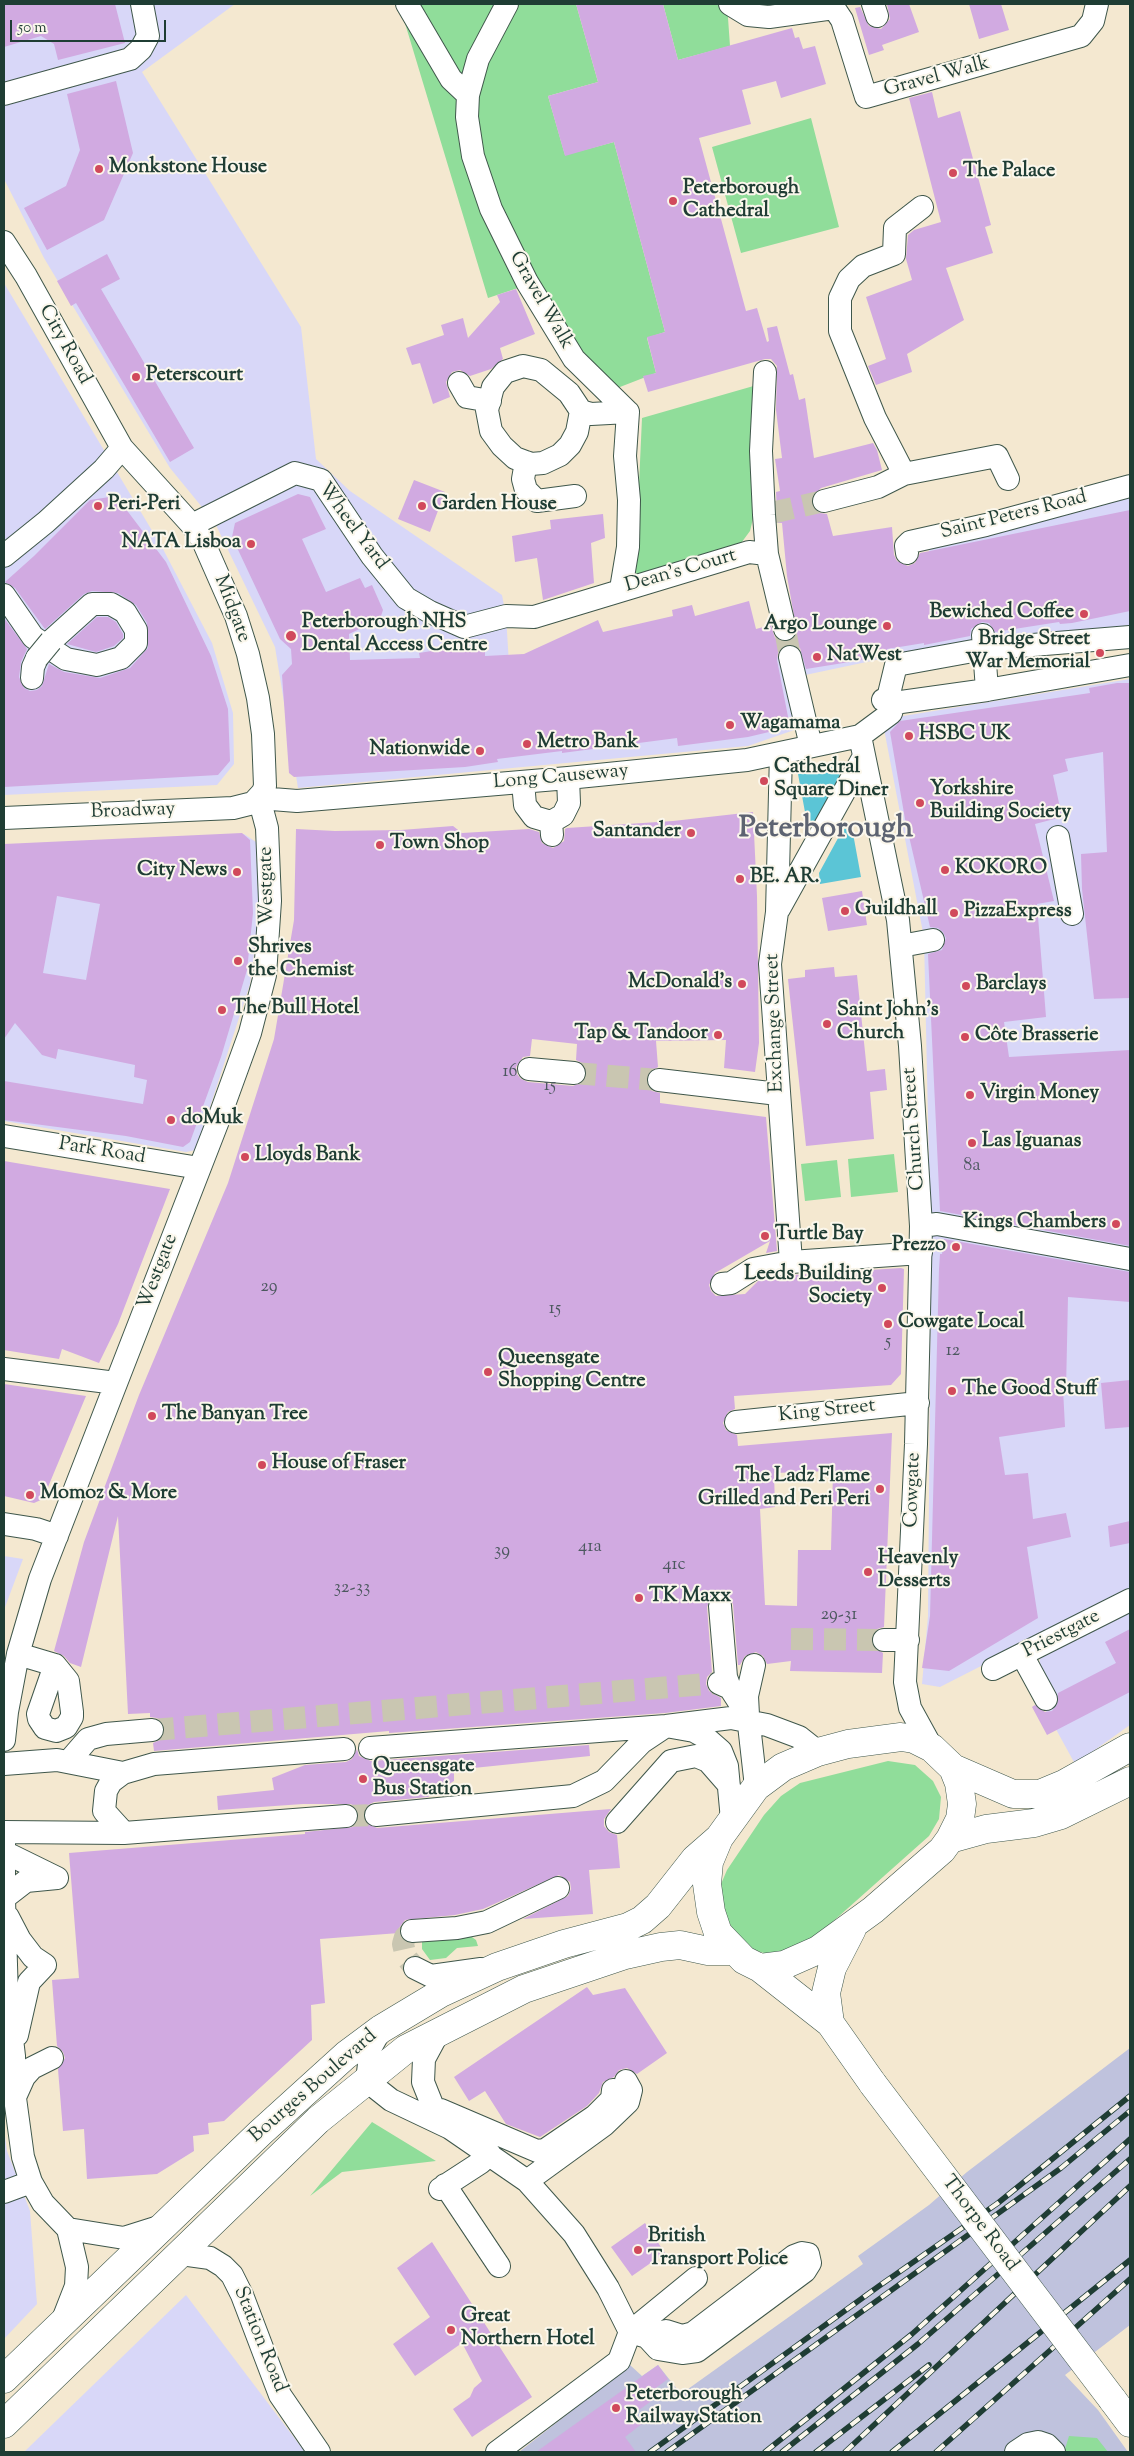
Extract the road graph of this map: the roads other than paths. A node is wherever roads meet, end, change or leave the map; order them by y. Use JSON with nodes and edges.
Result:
{"nodes":[{"id":1,"x":142,"y":4,"type":"edge"},
{"id":2,"x":407,"y":4,"type":"edge"},
{"id":3,"x":507,"y":4,"type":"edge"},
{"id":4,"x":730,"y":4,"type":"edge"},
{"id":5,"x":1097,"y":4,"type":"edge"},
{"id":6,"x":836,"y":6,"type":"edge"},
{"id":7,"x":4,"y":94,"type":"edge"},
{"id":8,"x":468,"y":94,"type":"junction"},
{"id":9,"x":922,"y":207,"type":"dead end"},
{"id":10,"x":4,"y":242,"type":"edge"},
{"id":11,"x":766,"y":372,"type":"dead end"},
{"id":12,"x":459,"y":383,"type":"dead end"},
{"id":13,"x":490,"y":401,"type":"junction"},
{"id":14,"x":581,"y":411,"type":"junction"},
{"id":15,"x":628,"y":412,"type":"junction"},
{"id":16,"x":122,"y":448,"type":"junction"},
{"id":17,"x":526,"y":462,"type":"junction"},
{"id":18,"x":904,"y":474,"type":"junction"},
{"id":19,"x":1008,"y":479,"type":"dead end"},
{"id":20,"x":1130,"y":486,"type":"edge"},
{"id":21,"x":575,"y":496,"type":"dead end"},
{"id":22,"x":824,"y":501,"type":"tunnel mouth"},
{"id":23,"x":192,"y":525,"type":"junction"},
{"id":24,"x":907,"y":553,"type":"dead end"},
{"id":25,"x":767,"y":554,"type":"junction"},
{"id":26,"x":4,"y":556,"type":"edge"},
{"id":27,"x":620,"y":589,"type":"junction"},
{"id":28,"x":4,"y":595,"type":"edge"},
{"id":29,"x":506,"y":616,"type":"joint"},
{"id":30,"x":785,"y":629,"type":"tunnel mouth"},
{"id":31,"x":1130,"y":637,"type":"edge"},
{"id":32,"x":984,"y":641,"type":"junction"},
{"id":33,"x":790,"y":658,"type":"tunnel mouth"},
{"id":34,"x":40,"y":659,"type":"dead end"},
{"id":35,"x":1130,"y":666,"type":"edge"},
{"id":36,"x":987,"y":690,"type":"junction"},
{"id":37,"x":891,"y":700,"type":"junction"},
{"id":38,"x":811,"y":746,"type":"junction"},
{"id":39,"x":862,"y":746,"type":"junction"},
{"id":40,"x":781,"y":753,"type":"junction"},
{"id":41,"x":568,"y":778,"type":"junction"},
{"id":42,"x":523,"y":782,"type":"junction"},
{"id":43,"x":259,"y":798,"type":"junction"},
{"id":44,"x":4,"y":818,"type":"edge"},
{"id":45,"x":1058,"y":837,"type":"dead end"},
{"id":46,"x":777,"y":912,"type":"junction"},
{"id":47,"x":1072,"y":914,"type":"dead end"},
{"id":48,"x":933,"y":940,"type":"dead end"},
{"id":49,"x":901,"y":946,"type":"junction"},
{"id":50,"x":529,"y":1068,"type":"dead end"},
{"id":51,"x":574,"y":1073,"type":"tunnel mouth"},
{"id":52,"x":659,"y":1080,"type":"tunnel mouth"},
{"id":53,"x":778,"y":1094,"type":"junction"},
{"id":54,"x":4,"y":1136,"type":"edge"},
{"id":55,"x":199,"y":1168,"type":"junction"},
{"id":56,"x":922,"y":1226,"type":"junction"},
{"id":57,"x":921,"y":1253,"type":"junction"},
{"id":58,"x":1130,"y":1258,"type":"edge"},
{"id":59,"x":791,"y":1262,"type":"junction"},
{"id":60,"x":722,"y":1284,"type":"dead end"},
{"id":61,"x":4,"y":1369,"type":"edge"},
{"id":62,"x":116,"y":1383,"type":"junction"},
{"id":63,"x":918,"y":1403,"type":"junction"},
{"id":64,"x":736,"y":1422,"type":"dead end"},
{"id":65,"x":4,"y":1524,"type":"edge"},
{"id":66,"x":57,"y":1536,"type":"junction"},
{"id":67,"x":1130,"y":1600,"type":"edge"},
{"id":68,"x":720,"y":1606,"type":"dead end"},
{"id":69,"x":884,"y":1640,"type":"tunnel mouth"},
{"id":70,"x":908,"y":1640,"type":"junction"},
{"id":71,"x":18,"y":1654,"type":"junction"},
{"id":72,"x":1022,"y":1655,"type":"junction"},
{"id":73,"x":55,"y":1665,"type":"dead end"},
{"id":74,"x":754,"y":1665,"type":"dead end"},
{"id":75,"x":993,"y":1669,"type":"dead end"},
{"id":76,"x":1046,"y":1699,"type":"dead end"},
{"id":77,"x":749,"y":1719,"type":"junction"},
{"id":78,"x":666,"y":1726,"type":"junction"},
{"id":79,"x":152,"y":1730,"type":"tunnel mouth"},
{"id":80,"x":611,"y":1730,"type":"junction"},
{"id":81,"x":4,"y":1734,"type":"edge"},
{"id":82,"x":1130,"y":1747,"type":"edge"},
{"id":83,"x":370,"y":1748,"type":"dead end"},
{"id":84,"x":932,"y":1748,"type":"junction"},
{"id":85,"x":344,"y":1749,"type":"dead end"},
{"id":86,"x":818,"y":1752,"type":"junction"},
{"id":87,"x":69,"y":1762,"type":"junction"},
{"id":88,"x":4,"y":1764,"type":"edge"},
{"id":89,"x":619,"y":1766,"type":"junction"},
{"id":90,"x":953,"y":1768,"type":"junction"},
{"id":91,"x":123,"y":1774,"type":"junction"},
{"id":92,"x":1130,"y":1781,"type":"edge"},
{"id":93,"x":743,"y":1786,"type":"junction"},
{"id":94,"x":376,"y":1815,"type":"tunnel mouth"},
{"id":95,"x":346,"y":1816,"type":"tunnel mouth"},
{"id":96,"x":617,"y":1822,"type":"dead end"},
{"id":97,"x":4,"y":1824,"type":"edge"},
{"id":98,"x":725,"y":1829,"type":"junction"},
{"id":99,"x":4,"y":1832,"type":"edge"},
{"id":100,"x":124,"y":1833,"type":"junction"},
{"id":101,"x":950,"y":1839,"type":"junction"},
{"id":102,"x":4,"y":1852,"type":"edge"},
{"id":103,"x":4,"y":1881,"type":"edge"},
{"id":104,"x":558,"y":1888,"type":"dead end"},
{"id":105,"x":4,"y":1903,"type":"edge"},
{"id":106,"x":854,"y":1926,"type":"junction"},
{"id":107,"x":412,"y":1931,"type":"dead end"},
{"id":108,"x":734,"y":1952,"type":"junction"},
{"id":109,"x":496,"y":1967,"type":"junction"},
{"id":110,"x":415,"y":1968,"type":"tunnel mouth"},
{"id":111,"x":760,"y":1968,"type":"junction"},
{"id":112,"x":5,"y":1999,"type":"edge"},
{"id":113,"x":830,"y":2023,"type":"junction"},
{"id":114,"x":381,"y":2029,"type":"junction"},
{"id":115,"x":438,"y":2033,"type":"junction"},
{"id":116,"x":9,"y":2054,"type":"edge"},
{"id":117,"x":368,"y":2081,"type":"junction"},
{"id":118,"x":15,"y":2098,"type":"junction"},
{"id":119,"x":431,"y":2105,"type":"junction"},
{"id":120,"x":450,"y":2128,"type":"junction"},
{"id":121,"x":490,"y":2154,"type":"junction"},
{"id":122,"x":31,"y":2182,"type":"junction"},
{"id":123,"x":527,"y":2182,"type":"junction"},
{"id":124,"x":4,"y":2192,"type":"edge"},
{"id":125,"x":162,"y":2226,"type":"junction"},
{"id":126,"x":68,"y":2229,"type":"junction"},
{"id":127,"x":181,"y":2254,"type":"junction"},
{"id":128,"x":499,"y":2266,"type":"dead end"},
{"id":129,"x":696,"y":2278,"type":"dead end"},
{"id":130,"x":61,"y":2325,"type":"junction"},
{"id":131,"x":639,"y":2334,"type":"junction"},
{"id":132,"x":4,"y":2379,"type":"edge"},
{"id":133,"x":1130,"y":2423,"type":"edge"},
{"id":134,"x":4,"y":2424,"type":"edge"},
{"id":135,"x":322,"y":2448,"type":"edge"},
{"id":136,"x":496,"y":2452,"type":"edge"},
{"id":137,"x":1016,"y":2452,"type":"edge"},
{"id":138,"x":1054,"y":2452,"type":"edge"}],
"edges":[{"from":1,"to":7,"type":"street"},
{"from":2,"to":8,"type":"street"},
{"from":3,"to":8,"type":"street","name":"Gravel Walk"},
{"from":4,"to":6,"type":"street","name":"Gravel Walk"},
{"from":5,"to":6,"type":"street","name":"Gravel Walk"},
{"from":8,"to":15,"type":"street","name":"Gravel Walk"},
{"from":9,"to":18,"type":"street"},
{"from":10,"to":16,"type":"street","name":"City Road"},
{"from":11,"to":25,"type":"street"},
{"from":12,"to":13,"type":"street"},
{"from":13,"to":14,"type":"street"},
{"from":13,"to":17,"type":"street"},
{"from":14,"to":15,"type":"street"},
{"from":14,"to":17,"type":"street"},
{"from":15,"to":27,"type":"street"},
{"from":16,"to":23,"type":"street","name":"Midgate"},
{"from":16,"to":26,"type":"street"},
{"from":17,"to":21,"type":"street"},
{"from":18,"to":19,"type":"street"},
{"from":18,"to":22,"type":"street"},
{"from":20,"to":24,"type":"street","name":"Saint Peters Road"},
{"from":23,"to":29,"type":"street","name":"Wheel Yard"},
{"from":23,"to":43,"type":"street","name":"Midgate"},
{"from":25,"to":27,"type":"street","name":"Dean's Court"},
{"from":25,"to":30,"type":"street"},
{"from":27,"to":29,"type":"street","name":"Dean's Court"},
{"from":28,"to":34,"type":"street"},
{"from":31,"to":32,"type":"street"},
{"from":32,"to":36,"type":"street"},
{"from":32,"to":37,"type":"street"},
{"from":33,"to":38,"type":"street"},
{"from":35,"to":36,"type":"street"},
{"from":36,"to":37,"type":"street"},
{"from":37,"to":39,"type":"street"},
{"from":38,"to":39,"type":"street","name":"Long Causeway"},
{"from":38,"to":40,"type":"street","name":"Long Causeway"},
{"from":39,"to":46,"type":"street"},
{"from":39,"to":49,"type":"street","name":"Church Street"},
{"from":40,"to":41,"type":"street","name":"Long Causeway"},
{"from":40,"to":46,"type":"street","name":"Exchange Street"},
{"from":41,"to":42,"type":"street","name":"Long Causeway"},
{"from":41,"to":42,"type":"street"},
{"from":42,"to":43,"type":"street","name":"Long Causeway"},
{"from":43,"to":44,"type":"street","name":"Broadway"},
{"from":43,"to":55,"type":"street","name":"Westgate"},
{"from":45,"to":47,"type":"street"},
{"from":46,"to":53,"type":"street","name":"Exchange Street"},
{"from":48,"to":49,"type":"street"},
{"from":49,"to":56,"type":"street","name":"Church Street"},
{"from":50,"to":51,"type":"street"},
{"from":52,"to":53,"type":"street"},
{"from":53,"to":59,"type":"street","name":"Exchange Street"},
{"from":54,"to":55,"type":"street","name":"Park Road"},
{"from":55,"to":62,"type":"street","name":"Westgate"},
{"from":56,"to":57,"type":"street","name":"Cowgate"},
{"from":56,"to":58,"type":"street"},
{"from":57,"to":59,"type":"street"},
{"from":57,"to":63,"type":"street","name":"Cowgate"},
{"from":59,"to":60,"type":"street"},
{"from":61,"to":62,"type":"street"},
{"from":62,"to":66,"type":"street","name":"Westgate"},
{"from":63,"to":64,"type":"street","name":"King Street"},
{"from":63,"to":70,"type":"street","name":"Cowgate"},
{"from":65,"to":66,"type":"street"},
{"from":66,"to":71,"type":"street","name":"Westgate"},
{"from":67,"to":72,"type":"street","name":"Priestgate"},
{"from":68,"to":77,"type":"street"},
{"from":69,"to":70,"type":"street"},
{"from":70,"to":84,"type":"street","name":"Cowgate"},
{"from":71,"to":73,"type":"street"},
{"from":71,"to":81,"type":"street","name":"Westgate"},
{"from":72,"to":75,"type":"street","name":"Priestgate"},
{"from":72,"to":76,"type":"street"},
{"from":74,"to":77,"type":"street"},
{"from":77,"to":78,"type":"street"},
{"from":77,"to":86,"type":"street"},
{"from":77,"to":93,"type":"street"},
{"from":78,"to":80,"type":"street"},
{"from":78,"to":89,"type":"street"},
{"from":78,"to":93,"type":"street"},
{"from":79,"to":87,"type":"street"},
{"from":80,"to":83,"type":"street"},
{"from":80,"to":89,"type":"street"},
{"from":82,"to":90,"type":"main road"},
{"from":84,"to":86,"type":"main road"},
{"from":84,"to":90,"type":"main road"},
{"from":85,"to":91,"type":"street"},
{"from":86,"to":93,"type":"main road"},
{"from":87,"to":88,"type":"street"},
{"from":87,"to":91,"type":"street"},
{"from":89,"to":94,"type":"street"},
{"from":90,"to":101,"type":"main road"},
{"from":91,"to":100,"type":"street"},
{"from":92,"to":101,"type":"main road"},
{"from":93,"to":96,"type":"street"},
{"from":93,"to":98,"type":"main road"},
{"from":95,"to":100,"type":"street"},
{"from":97,"to":99,"type":"street"},
{"from":98,"to":108,"type":"main road"},
{"from":98,"to":109,"type":"main road","name":"Bourges Boulevard"},
{"from":99,"to":100,"type":"street"},
{"from":99,"to":102,"type":"street"},
{"from":101,"to":106,"type":"main road"},
{"from":102,"to":103,"type":"street"},
{"from":102,"to":105,"type":"street"},
{"from":104,"to":107,"type":"street"},
{"from":105,"to":112,"type":"street"},
{"from":105,"to":116,"type":"street"},
{"from":106,"to":111,"type":"main road"},
{"from":106,"to":113,"type":"main road","name":"Thorpe Road"},
{"from":108,"to":111,"type":"main road","name":"Thorpe Road"},
{"from":108,"to":115,"type":"main road","name":"Bourges Boulevard"},
{"from":109,"to":110,"type":"street"},
{"from":109,"to":114,"type":"main road","name":"Bourges Boulevard"},
{"from":111,"to":113,"type":"main road","name":"Thorpe Road"},
{"from":112,"to":116,"type":"street"},
{"from":113,"to":133,"type":"main road","name":"Thorpe Road","bridge":true},
{"from":114,"to":117,"type":"street"},
{"from":114,"to":125,"type":"main road","name":"Bourges Boulevard"},
{"from":115,"to":117,"type":"main road","name":"Bourges Boulevard"},
{"from":115,"to":119,"type":"street"},
{"from":116,"to":118,"type":"street"},
{"from":116,"to":118,"type":"street"},
{"from":117,"to":120,"type":"street"},
{"from":117,"to":127,"type":"main road","name":"Bourges Boulevard"},
{"from":118,"to":122,"type":"street"},
{"from":119,"to":120,"type":"street"},
{"from":119,"to":123,"type":"street"},
{"from":120,"to":121,"type":"street"},
{"from":121,"to":123,"type":"street"},
{"from":121,"to":128,"type":"street"},
{"from":122,"to":124,"type":"street"},
{"from":122,"to":126,"type":"street"},
{"from":123,"to":131,"type":"street"},
{"from":125,"to":126,"type":"street"},
{"from":125,"to":130,"type":"main road","name":"Bourges Boulevard"},
{"from":126,"to":130,"type":"street"},
{"from":127,"to":134,"type":"main road","name":"Bourges Boulevard"},
{"from":127,"to":135,"type":"street","name":"Station Road"},
{"from":129,"to":131,"type":"street"},
{"from":130,"to":132,"type":"main road","name":"Bourges Boulevard"},
{"from":131,"to":131,"type":"street"},
{"from":131,"to":136,"type":"street"},
{"from":137,"to":138,"type":"street"}]}
